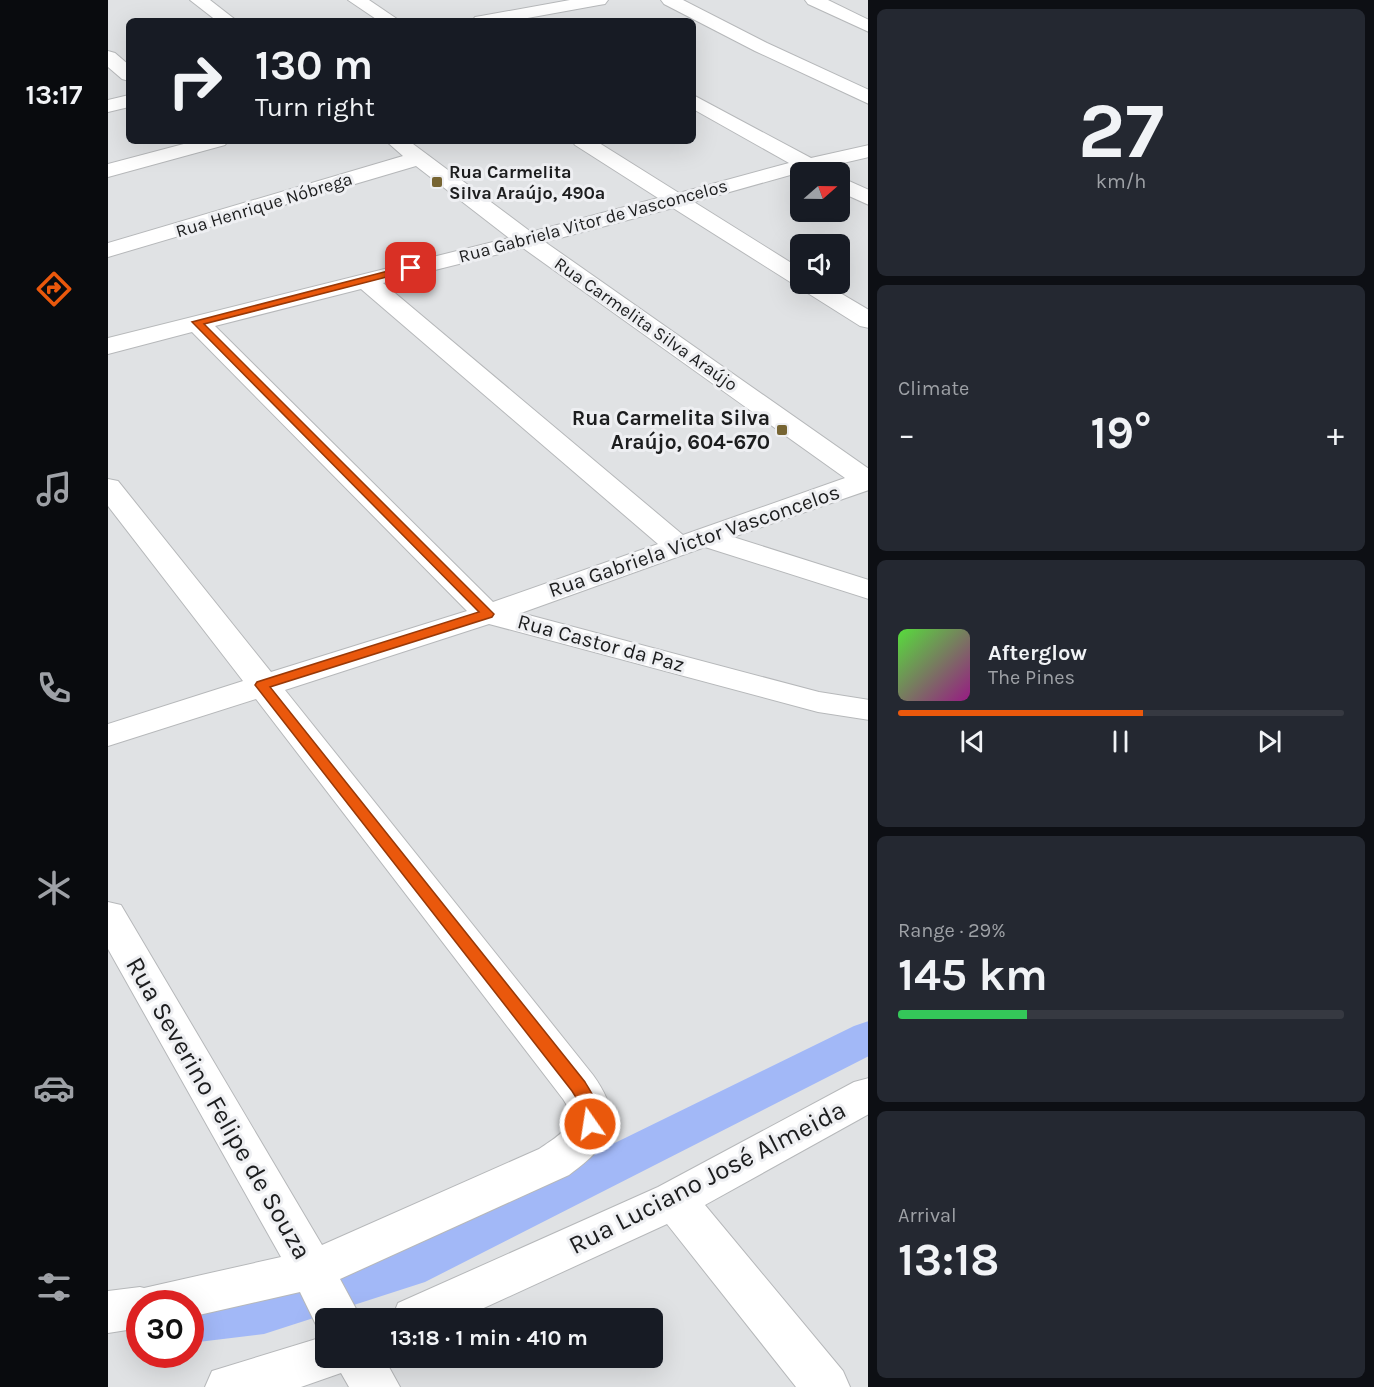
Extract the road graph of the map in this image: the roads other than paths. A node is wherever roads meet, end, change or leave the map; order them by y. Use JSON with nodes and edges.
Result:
{"nodes":[{"id":1,"x":199,"y":0,"type":"edge"},
{"id":2,"x":357,"y":0,"type":"edge"},
{"id":3,"x":510,"y":0,"type":"edge"},
{"id":4,"x":599,"y":0,"type":"edge"},
{"id":5,"x":670,"y":0,"type":"edge"},
{"id":6,"x":814,"y":0,"type":"edge"},
{"id":7,"x":530,"y":11,"type":"junction"},
{"id":8,"x":224,"y":18,"type":"edge"},
{"id":9,"x":386,"y":18,"type":"edge"},
{"id":10,"x":496,"y":18,"type":"edge"},
{"id":11,"x":543,"y":18,"type":"edge"},
{"id":12,"x":868,"y":27,"type":"edge"},
{"id":13,"x":108,"y":57,"type":"edge"},
{"id":14,"x":126,"y":72,"type":"edge"},
{"id":15,"x":868,"y":98,"type":"edge"},
{"id":16,"x":126,"y":102,"type":"edge"},
{"id":17,"x":696,"y":104,"type":"edge"},
{"id":18,"x":108,"y":106,"type":"edge"},
{"id":19,"x":207,"y":144,"type":"edge"},
{"id":20,"x":400,"y":144,"type":"edge"},
{"id":21,"x":587,"y":144,"type":"edge"},
{"id":22,"x":868,"y":151,"type":"edge"},
{"id":23,"x":420,"y":158,"type":"junction"},
{"id":24,"x":801,"y":162,"type":"edge"},
{"id":25,"x":835,"y":162,"type":"edge"},
{"id":26,"x":108,"y":171,"type":"edge"},
{"id":27,"x":790,"y":174,"type":"edge"},
{"id":28,"x":850,"y":189,"type":"edge"},
{"id":29,"x":868,"y":199,"type":"edge"},
{"id":30,"x":676,"y":200,"type":"junction"},
{"id":31,"x":527,"y":240,"type":"junction"},
{"id":32,"x":108,"y":250,"type":"edge"},
{"id":33,"x":790,"y":272,"type":"edge"},
{"id":34,"x":365,"y":280,"type":"junction"},
{"id":35,"x":825,"y":294,"type":"edge"},
{"id":36,"x":868,"y":321,"type":"edge"},
{"id":37,"x":197,"y":322,"type":"junction"},
{"id":38,"x":108,"y":346,"type":"edge"},
{"id":39,"x":867,"y":480,"type":"edge"},
{"id":40,"x":108,"y":488,"type":"edge"},
{"id":41,"x":690,"y":541,"type":"junction"},
{"id":42,"x":868,"y":590,"type":"edge"},
{"id":43,"x":488,"y":614,"type":"junction"},
{"id":44,"x":262,"y":685,"type":"junction"},
{"id":45,"x":868,"y":710,"type":"edge"},
{"id":46,"x":108,"y":735,"type":"edge"},
{"id":47,"x":108,"y":915,"type":"edge"},
{"id":48,"x":868,"y":1094,"type":"edge"},
{"id":49,"x":674,"y":1200,"type":"junction"},
{"id":50,"x":312,"y":1271,"type":"junction"},
{"id":51,"x":204,"y":1294,"type":"edge"},
{"id":52,"x":332,"y":1308,"type":"edge"},
{"id":53,"x":437,"y":1308,"type":"edge"},
{"id":54,"x":126,"y":1309,"type":"edge"},
{"id":55,"x":108,"y":1312,"type":"edge"},
{"id":56,"x":315,"y":1361,"type":"edge"},
{"id":57,"x":364,"y":1368,"type":"edge"},
{"id":58,"x":229,"y":1387,"type":"edge"},
{"id":59,"x":376,"y":1387,"type":"edge"},
{"id":60,"x":826,"y":1387,"type":"edge"}],
"edges":[{"from":1,"to":8,"type":"street"},
{"from":2,"to":9,"type":"street"},
{"from":3,"to":7,"type":"street"},
{"from":4,"to":7,"type":"street"},
{"from":5,"to":15,"type":"street"},
{"from":6,"to":12,"type":"street"},
{"from":7,"to":10,"type":"street"},
{"from":7,"to":11,"type":"street"},
{"from":13,"to":14,"type":"street"},
{"from":16,"to":18,"type":"street"},
{"from":17,"to":24,"type":"street"},
{"from":19,"to":26,"type":"street"},
{"from":20,"to":23,"type":"street","name":"Rua Carmelita Silva Araújo"},
{"from":21,"to":30,"type":"street"},
{"from":22,"to":25,"type":"street","name":"Rua Gabriela Vitor de Vasconcelos"},
{"from":23,"to":31,"type":"street","name":"Rua Carmelita Silva Araújo"},
{"from":23,"to":32,"type":"street","name":"Rua Henrique Nóbrega"},
{"from":27,"to":30,"type":"street","name":"Rua Gabriela Vitor de Vasconcelos"},
{"from":28,"to":29,"type":"street"},
{"from":30,"to":31,"type":"street","name":"Rua Gabriela Vitor de Vasconcelos"},
{"from":30,"to":33,"type":"street"},
{"from":31,"to":34,"type":"street","name":"Rua Gabriela Vitor de Vasconcelos"},
{"from":31,"to":39,"type":"street","name":"Rua Carmelita Silva Araújo"},
{"from":34,"to":37,"type":"street","name":"Rua Gabriela Vitor de Vasconcelos"},
{"from":34,"to":41,"type":"street"},
{"from":35,"to":36,"type":"street"},
{"from":37,"to":38,"type":"street","name":"Rua Gabriela Vitor de Vasconcelos"},
{"from":37,"to":43,"type":"street","name":"Rua Castor da Paz"},
{"from":39,"to":41,"type":"street","name":"Rua Gabriela Victor Vasconcelos"},
{"from":40,"to":44,"type":"street"},
{"from":41,"to":42,"type":"street"},
{"from":41,"to":43,"type":"street","name":"Rua Gabriela Victor Vasconcelos"},
{"from":43,"to":44,"type":"street","name":"Rua Gabriela Victor Vasconcelos"},
{"from":43,"to":45,"type":"street","name":"Rua Castor da Paz"},
{"from":44,"to":46,"type":"street","name":"Rua Gabriela Victor Vasconcelos"},
{"from":44,"to":50,"type":"street"},
{"from":47,"to":50,"type":"street","name":"Rua Severino Felipe de Souza"},
{"from":48,"to":49,"type":"street","name":"Rua Luciano José Almeida"},
{"from":49,"to":53,"type":"street","name":"Rua Luciano José Almeida"},
{"from":49,"to":60,"type":"street"},
{"from":50,"to":51,"type":"street"},
{"from":50,"to":52,"type":"street","name":"Rua Severino Felipe de Souza"},
{"from":54,"to":55,"type":"street"},
{"from":56,"to":58,"type":"street"},
{"from":57,"to":59,"type":"street"}]}
